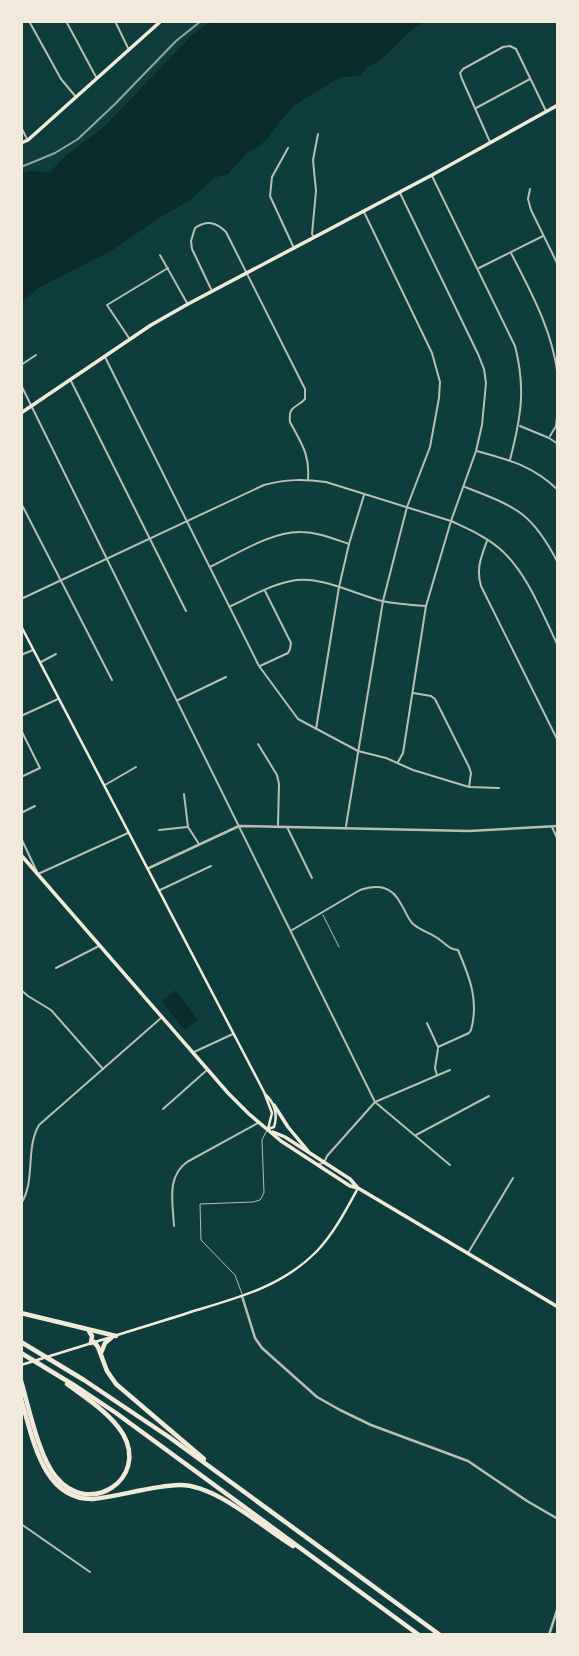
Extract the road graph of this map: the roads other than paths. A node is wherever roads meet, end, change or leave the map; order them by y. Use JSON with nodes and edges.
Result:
{"nodes":[{"id":1,"x":29,"y":21,"type":"edge"},
{"id":2,"x":66,"y":21,"type":"edge"},
{"id":3,"x":115,"y":21,"type":"edge"},
{"id":4,"x":161,"y":21,"type":"edge"},
{"id":5,"x":130,"y":51,"type":"junction"},
{"id":6,"x":97,"y":78,"type":"junction"},
{"id":7,"x":531,"y":79,"type":"junction"},
{"id":8,"x":76,"y":98,"type":"junction"},
{"id":9,"x":558,"y":105,"type":"edge"},
{"id":10,"x":475,"y":108,"type":"junction"},
{"id":11,"x":547,"y":111,"type":"junction"},
{"id":12,"x":21,"y":127,"type":"edge"},
{"id":13,"x":318,"y":134,"type":"dead end"},
{"id":14,"x":28,"y":140,"type":"junction"},
{"id":15,"x":21,"y":143,"type":"edge"},
{"id":16,"x":491,"y":143,"type":"junction"},
{"id":17,"x":288,"y":148,"type":"dead end"},
{"id":18,"x":432,"y":175,"type":"junction"},
{"id":19,"x":530,"y":189,"type":"dead end"},
{"id":20,"x":399,"y":192,"type":"junction"},
{"id":21,"x":363,"y":212,"type":"junction"},
{"id":22,"x":544,"y":236,"type":"junction"},
{"id":23,"x":314,"y":238,"type":"junction"},
{"id":24,"x":294,"y":248,"type":"junction"},
{"id":25,"x":511,"y":253,"type":"junction"},
{"id":26,"x":160,"y":255,"type":"dead end"},
{"id":27,"x":558,"y":265,"type":"edge"},
{"id":28,"x":168,"y":268,"type":"junction"},
{"id":29,"x":478,"y":269,"type":"junction"},
{"id":30,"x":247,"y":274,"type":"junction"},
{"id":31,"x":212,"y":291,"type":"junction"},
{"id":32,"x":188,"y":304,"type":"junction"},
{"id":33,"x":130,"y":339,"type":"junction"},
{"id":34,"x":36,"y":355,"type":"dead end"},
{"id":35,"x":104,"y":356,"type":"junction"},
{"id":36,"x":21,"y":365,"type":"edge"},
{"id":37,"x":558,"y":376,"type":"edge"},
{"id":38,"x":70,"y":379,"type":"junction"},
{"id":39,"x":21,"y":385,"type":"edge"},
{"id":40,"x":31,"y":405,"type":"junction"},
{"id":41,"x":558,"y":407,"type":"edge"},
{"id":42,"x":21,"y":412,"type":"edge"},
{"id":43,"x":519,"y":426,"type":"junction"},
{"id":44,"x":549,"y":438,"type":"junction"},
{"id":45,"x":558,"y":444,"type":"edge"},
{"id":46,"x":476,"y":451,"type":"junction"},
{"id":47,"x":510,"y":460,"type":"junction"},
{"id":48,"x":307,"y":480,"type":"junction"},
{"id":49,"x":464,"y":486,"type":"junction"},
{"id":50,"x":558,"y":490,"type":"edge"},
{"id":51,"x":364,"y":494,"type":"junction"},
{"id":52,"x":21,"y":503,"type":"edge"},
{"id":53,"x":407,"y":508,"type":"junction"},
{"id":54,"x":186,"y":521,"type":"junction"},
{"id":55,"x":451,"y":521,"type":"junction"},
{"id":56,"x":151,"y":538,"type":"junction"},
{"id":57,"x":487,"y":540,"type":"junction"},
{"id":58,"x":349,"y":544,"type":"junction"},
{"id":59,"x":106,"y":559,"type":"junction"},
{"id":60,"x":558,"y":563,"type":"edge"},
{"id":61,"x":209,"y":568,"type":"junction"},
{"id":62,"x":60,"y":580,"type":"junction"},
{"id":63,"x":339,"y":587,"type":"junction"},
{"id":64,"x":264,"y":590,"type":"junction"},
{"id":65,"x":21,"y":599,"type":"edge"},
{"id":66,"x":383,"y":601,"type":"junction"},
{"id":67,"x":426,"y":606,"type":"junction"},
{"id":68,"x":230,"y":607,"type":"junction"},
{"id":69,"x":186,"y":611,"type":"dead end"},
{"id":70,"x":21,"y":626,"type":"edge"},
{"id":71,"x":558,"y":646,"type":"edge"},
{"id":72,"x":33,"y":649,"type":"junction"},
{"id":73,"x":57,"y":654,"type":"dead end"},
{"id":74,"x":21,"y":655,"type":"edge"},
{"id":75,"x":40,"y":662,"type":"junction"},
{"id":76,"x":259,"y":666,"type":"junction"},
{"id":77,"x":226,"y":677,"type":"dead end"},
{"id":78,"x":112,"y":680,"type":"dead end"},
{"id":79,"x":412,"y":693,"type":"junction"},
{"id":80,"x":59,"y":699,"type":"junction"},
{"id":81,"x":177,"y":701,"type":"junction"},
{"id":82,"x":21,"y":716,"type":"edge"},
{"id":83,"x":21,"y":730,"type":"edge"},
{"id":84,"x":316,"y":730,"type":"junction"},
{"id":85,"x":558,"y":741,"type":"edge"},
{"id":86,"x":258,"y":744,"type":"dead end"},
{"id":87,"x":358,"y":751,"type":"junction"},
{"id":88,"x":398,"y":763,"type":"junction"},
{"id":89,"x":136,"y":767,"type":"dead end"},
{"id":90,"x":21,"y":777,"type":"edge"},
{"id":91,"x":104,"y":785,"type":"junction"},
{"id":92,"x":470,"y":787,"type":"junction"},
{"id":93,"x":499,"y":788,"type":"dead end"},
{"id":94,"x":184,"y":794,"type":"dead end"},
{"id":95,"x":35,"y":806,"type":"dead end"},
{"id":96,"x":21,"y":813,"type":"edge"},
{"id":97,"x":239,"y":826,"type":"junction"},
{"id":98,"x":278,"y":826,"type":"junction"},
{"id":99,"x":286,"y":826,"type":"junction"},
{"id":100,"x":551,"y":826,"type":"junction"},
{"id":101,"x":558,"y":826,"type":"edge"},
{"id":102,"x":188,"y":827,"type":"junction"},
{"id":103,"x":346,"y":827,"type":"junction"},
{"id":104,"x":159,"y":830,"type":"dead end"},
{"id":105,"x":129,"y":832,"type":"junction"},
{"id":106,"x":21,"y":838,"type":"edge"},
{"id":107,"x":558,"y":840,"type":"edge"},
{"id":108,"x":200,"y":845,"type":"junction"},
{"id":109,"x":21,"y":855,"type":"edge"},
{"id":110,"x":211,"y":866,"type":"dead end"},
{"id":111,"x":149,"y":869,"type":"junction"},
{"id":112,"x":38,"y":874,"type":"junction"},
{"id":113,"x":312,"y":878,"type":"dead end"},
{"id":114,"x":160,"y":890,"type":"junction"},
{"id":115,"x":322,"y":913,"type":"junction"},
{"id":116,"x":291,"y":931,"type":"junction"},
{"id":117,"x":100,"y":946,"type":"junction"},
{"id":118,"x":339,"y":947,"type":"dead end"},
{"id":119,"x":56,"y":968,"type":"dead end"},
{"id":120,"x":21,"y":990,"type":"edge"},
{"id":121,"x":162,"y":1017,"type":"junction"},
{"id":122,"x":427,"y":1023,"type":"dead end"},
{"id":123,"x":234,"y":1034,"type":"junction"},
{"id":124,"x":438,"y":1048,"type":"junction"},
{"id":125,"x":193,"y":1053,"type":"junction"},
{"id":126,"x":103,"y":1069,"type":"junction"},
{"id":127,"x":208,"y":1070,"type":"junction"},
{"id":128,"x":450,"y":1070,"type":"dead end"},
{"id":129,"x":438,"y":1076,"type":"junction"},
{"id":130,"x":264,"y":1092,"type":"junction"},
{"id":131,"x":489,"y":1096,"type":"dead end"},
{"id":132,"x":375,"y":1102,"type":"junction"},
{"id":133,"x":274,"y":1105,"type":"junction"},
{"id":134,"x":163,"y":1109,"type":"dead end"},
{"id":135,"x":259,"y":1123,"type":"junction"},
{"id":136,"x":268,"y":1129,"type":"junction"},
{"id":137,"x":415,"y":1136,"type":"junction"},
{"id":138,"x":312,"y":1155,"type":"junction"},
{"id":139,"x":327,"y":1156,"type":"junction"},
{"id":140,"x":317,"y":1158,"type":"junction"},
{"id":141,"x":324,"y":1163,"type":"junction"},
{"id":142,"x":316,"y":1164,"type":"junction"},
{"id":143,"x":450,"y":1165,"type":"dead end"},
{"id":144,"x":513,"y":1178,"type":"dead end"},
{"id":145,"x":358,"y":1188,"type":"junction"},
{"id":146,"x":21,"y":1204,"type":"edge"},
{"id":147,"x":174,"y":1226,"type":"dead end"},
{"id":148,"x":467,"y":1254,"type":"junction"},
{"id":149,"x":242,"y":1296,"type":"junction"},
{"id":150,"x":558,"y":1307,"type":"edge"},
{"id":151,"x":21,"y":1312,"type":"edge"},
{"id":152,"x":85,"y":1328,"type":"junction"},
{"id":153,"x":114,"y":1336,"type":"junction"},
{"id":154,"x":21,"y":1342,"type":"edge"},
{"id":155,"x":93,"y":1343,"type":"junction"},
{"id":156,"x":21,"y":1353,"type":"edge"},
{"id":157,"x":101,"y":1357,"type":"junction"},
{"id":158,"x":22,"y":1365,"type":"edge"},
{"id":159,"x":47,"y":1368,"type":"junction"},
{"id":160,"x":21,"y":1381,"type":"edge"},
{"id":161,"x":21,"y":1399,"type":"edge"},
{"id":162,"x":229,"y":1480,"type":"junction"},
{"id":163,"x":558,"y":1519,"type":"edge"},
{"id":164,"x":21,"y":1524,"type":"edge"},
{"id":165,"x":315,"y":1559,"type":"junction"},
{"id":166,"x":90,"y":1572,"type":"dead end"},
{"id":167,"x":558,"y":1607,"type":"edge"},
{"id":168,"x":419,"y":1635,"type":"edge"},
{"id":169,"x":440,"y":1635,"type":"edge"},
{"id":170,"x":549,"y":1635,"type":"edge"}],
"edges":[{"from":1,"to":8,"type":"street"},
{"from":2,"to":6,"type":"street"},
{"from":3,"to":5,"type":"street"},
{"from":4,"to":5,"type":"main road"},
{"from":5,"to":6,"type":"main road"},
{"from":6,"to":8,"type":"main road"},
{"from":7,"to":10,"type":"street"},
{"from":7,"to":10,"type":"street"},
{"from":7,"to":11,"type":"street"},
{"from":8,"to":14,"type":"main road"},
{"from":9,"to":11,"type":"main road"},
{"from":10,"to":16,"type":"street"},
{"from":11,"to":16,"type":"main road"},
{"from":12,"to":14,"type":"street"},
{"from":13,"to":23,"type":"street"},
{"from":14,"to":15,"type":"main road"},
{"from":16,"to":18,"type":"main road"},
{"from":17,"to":24,"type":"street"},
{"from":18,"to":20,"type":"main road"},
{"from":18,"to":29,"type":"street"},
{"from":19,"to":22,"type":"street"},
{"from":20,"to":21,"type":"main road"},
{"from":20,"to":46,"type":"street"},
{"from":21,"to":23,"type":"main road"},
{"from":21,"to":53,"type":"street"},
{"from":22,"to":25,"type":"street"},
{"from":22,"to":27,"type":"street"},
{"from":23,"to":24,"type":"main road"},
{"from":24,"to":30,"type":"main road"},
{"from":25,"to":29,"type":"street"},
{"from":25,"to":37,"type":"street"},
{"from":26,"to":28,"type":"street"},
{"from":28,"to":32,"type":"street"},
{"from":28,"to":33,"type":"street"},
{"from":29,"to":43,"type":"street"},
{"from":30,"to":31,"type":"main road"},
{"from":30,"to":31,"type":"street"},
{"from":30,"to":48,"type":"street"},
{"from":31,"to":32,"type":"main road"},
{"from":32,"to":33,"type":"main road"},
{"from":33,"to":35,"type":"main road"},
{"from":34,"to":36,"type":"street"},
{"from":35,"to":38,"type":"main road"},
{"from":35,"to":54,"type":"street"},
{"from":38,"to":40,"type":"main road"},
{"from":38,"to":56,"type":"street"},
{"from":39,"to":40,"type":"street"},
{"from":40,"to":42,"type":"main road"},
{"from":40,"to":59,"type":"street"},
{"from":41,"to":44,"type":"street"},
{"from":43,"to":44,"type":"street"},
{"from":43,"to":47,"type":"street"},
{"from":44,"to":45,"type":"street"},
{"from":46,"to":47,"type":"street"},
{"from":46,"to":49,"type":"street"},
{"from":47,"to":50,"type":"street"},
{"from":48,"to":51,"type":"street"},
{"from":48,"to":54,"type":"street"},
{"from":49,"to":55,"type":"street"},
{"from":49,"to":60,"type":"street"},
{"from":51,"to":53,"type":"street"},
{"from":51,"to":58,"type":"street"},
{"from":52,"to":62,"type":"street"},
{"from":53,"to":55,"type":"street"},
{"from":53,"to":66,"type":"street"},
{"from":54,"to":56,"type":"street"},
{"from":54,"to":61,"type":"street"},
{"from":55,"to":57,"type":"street"},
{"from":55,"to":67,"type":"street"},
{"from":56,"to":59,"type":"street"},
{"from":56,"to":69,"type":"street"},
{"from":57,"to":71,"type":"street"},
{"from":57,"to":85,"type":"street"},
{"from":58,"to":61,"type":"street"},
{"from":58,"to":63,"type":"street"},
{"from":59,"to":62,"type":"street"},
{"from":59,"to":81,"type":"street"},
{"from":61,"to":68,"type":"street"},
{"from":62,"to":65,"type":"street"},
{"from":62,"to":78,"type":"street"},
{"from":63,"to":64,"type":"street"},
{"from":63,"to":66,"type":"street"},
{"from":63,"to":84,"type":"street"},
{"from":64,"to":68,"type":"street"},
{"from":64,"to":76,"type":"street"},
{"from":66,"to":67,"type":"street"},
{"from":66,"to":87,"type":"street"},
{"from":67,"to":79,"type":"street"},
{"from":68,"to":76,"type":"street"},
{"from":70,"to":72,"type":"main road"},
{"from":72,"to":74,"type":"street"},
{"from":72,"to":75,"type":"main road"},
{"from":73,"to":75,"type":"street"},
{"from":75,"to":80,"type":"main road"},
{"from":76,"to":84,"type":"street"},
{"from":77,"to":81,"type":"street"},
{"from":79,"to":88,"type":"street"},
{"from":79,"to":92,"type":"street"},
{"from":80,"to":82,"type":"street"},
{"from":80,"to":91,"type":"main road"},
{"from":81,"to":97,"type":"street"},
{"from":83,"to":90,"type":"street"},
{"from":84,"to":87,"type":"street"},
{"from":86,"to":98,"type":"street"},
{"from":87,"to":88,"type":"street"},
{"from":87,"to":103,"type":"street"},
{"from":88,"to":92,"type":"street"},
{"from":89,"to":91,"type":"street"},
{"from":91,"to":105,"type":"main road"},
{"from":92,"to":93,"type":"street"},
{"from":94,"to":102,"type":"street"},
{"from":95,"to":96,"type":"street"},
{"from":97,"to":98,"type":"street"},
{"from":97,"to":108,"type":"street"},
{"from":97,"to":116,"type":"street"},
{"from":98,"to":99,"type":"street"},
{"from":99,"to":103,"type":"street"},
{"from":99,"to":113,"type":"street"},
{"from":100,"to":101,"type":"street"},
{"from":100,"to":103,"type":"street"},
{"from":100,"to":107,"type":"street"},
{"from":102,"to":104,"type":"street"},
{"from":102,"to":108,"type":"street"},
{"from":105,"to":111,"type":"main road"},
{"from":105,"to":112,"type":"street"},
{"from":106,"to":112,"type":"street"},
{"from":108,"to":111,"type":"street"},
{"from":109,"to":112,"type":"main road"},
{"from":110,"to":114,"type":"street"},
{"from":111,"to":114,"type":"main road"},
{"from":112,"to":117,"type":"main road"},
{"from":114,"to":123,"type":"main road"},
{"from":115,"to":116,"type":"street"},
{"from":115,"to":118,"type":"lane"},
{"from":115,"to":124,"type":"street"},
{"from":116,"to":132,"type":"street"},
{"from":117,"to":119,"type":"street"},
{"from":117,"to":121,"type":"main road"},
{"from":120,"to":126,"type":"street"},
{"from":121,"to":125,"type":"main road"},
{"from":121,"to":126,"type":"street"},
{"from":122,"to":124,"type":"street"},
{"from":123,"to":125,"type":"street"},
{"from":123,"to":130,"type":"main road"},
{"from":124,"to":129,"type":"street"},
{"from":125,"to":127,"type":"main road"},
{"from":126,"to":146,"type":"street"},
{"from":127,"to":134,"type":"street"},
{"from":127,"to":135,"type":"main road"},
{"from":128,"to":129,"type":"street"},
{"from":129,"to":132,"type":"street"},
{"from":130,"to":133,"type":"main road"},
{"from":130,"to":136,"type":"main road"},
{"from":131,"to":137,"type":"street"},
{"from":132,"to":137,"type":"street"},
{"from":132,"to":139,"type":"street"},
{"from":133,"to":136,"type":"main road"},
{"from":133,"to":138,"type":"main road"},
{"from":135,"to":136,"type":"main road"},
{"from":135,"to":147,"type":"street"},
{"from":136,"to":138,"type":"main road"},
{"from":136,"to":142,"type":"main road"},
{"from":136,"to":149,"type":"lane"},
{"from":137,"to":143,"type":"street"},
{"from":138,"to":140,"type":"main road"},
{"from":139,"to":140,"type":"street"},
{"from":139,"to":141,"type":"street"},
{"from":140,"to":141,"type":"main road"},
{"from":141,"to":142,"type":"street"},
{"from":141,"to":145,"type":"main road"},
{"from":142,"to":145,"type":"main road"},
{"from":144,"to":148,"type":"street"},
{"from":145,"to":148,"type":"main road"},
{"from":145,"to":149,"type":"main road"},
{"from":148,"to":150,"type":"main road"},
{"from":149,"to":153,"type":"main road"},
{"from":149,"to":163,"type":"street"},
{"from":151,"to":152,"type":"highway"},
{"from":152,"to":153,"type":"highway"},
{"from":152,"to":155,"type":"highway"},
{"from":153,"to":155,"type":"main road"},
{"from":153,"to":157,"type":"highway"},
{"from":154,"to":162,"type":"highway"},
{"from":155,"to":157,"type":"highway"},
{"from":155,"to":158,"type":"main road"},
{"from":156,"to":159,"type":"highway"},
{"from":157,"to":162,"type":"highway"},
{"from":159,"to":160,"type":"highway"},
{"from":159,"to":165,"type":"highway"},
{"from":161,"to":165,"type":"highway"},
{"from":162,"to":169,"type":"highway"},
{"from":164,"to":166,"type":"street"},
{"from":165,"to":168,"type":"highway"},
{"from":167,"to":170,"type":"street"}]}
